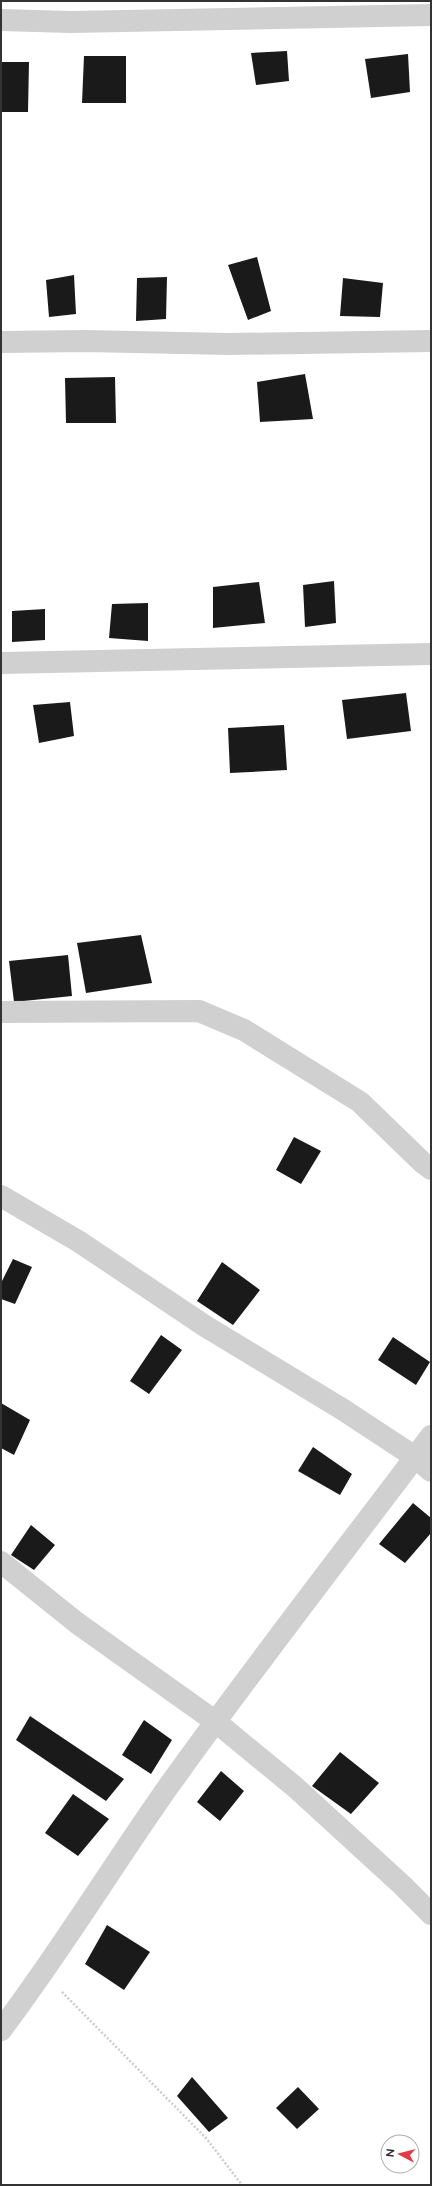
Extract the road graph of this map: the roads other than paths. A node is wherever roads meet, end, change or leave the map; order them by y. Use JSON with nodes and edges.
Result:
{"nodes":[{"id":1,"x":431,"y":15,"type":"edge"},
{"id":2,"x":1,"y":20,"type":"edge"},
{"id":3,"x":1,"y":342,"type":"edge"},
{"id":4,"x":431,"y":342,"type":"edge"},
{"id":5,"x":431,"y":654,"type":"edge"},
{"id":6,"x":1,"y":663,"type":"edge"},
{"id":7,"x":1,"y":1012,"type":"edge"},
{"id":8,"x":431,"y":1169,"type":"edge"},
{"id":9,"x":1,"y":1196,"type":"edge"},
{"id":10,"x":431,"y":1436,"type":"edge"},
{"id":11,"x":415,"y":1457,"type":"junction"},
{"id":12,"x":431,"y":1471,"type":"edge"},
{"id":13,"x":1,"y":1562,"type":"edge"},
{"id":14,"x":216,"y":1722,"type":"junction"},
{"id":15,"x":431,"y":1914,"type":"edge"},
{"id":16,"x":1,"y":2030,"type":"edge"}],
"edges":[{"from":1,"to":2,"type":"street"},
{"from":3,"to":4,"type":"street"},
{"from":5,"to":6,"type":"street"},
{"from":7,"to":8,"type":"street"},
{"from":9,"to":11,"type":"street"},
{"from":10,"to":11,"type":"street"},
{"from":11,"to":12,"type":"street"},
{"from":11,"to":14,"type":"street"},
{"from":13,"to":14,"type":"street"},
{"from":14,"to":15,"type":"street"},
{"from":14,"to":16,"type":"street"}]}
